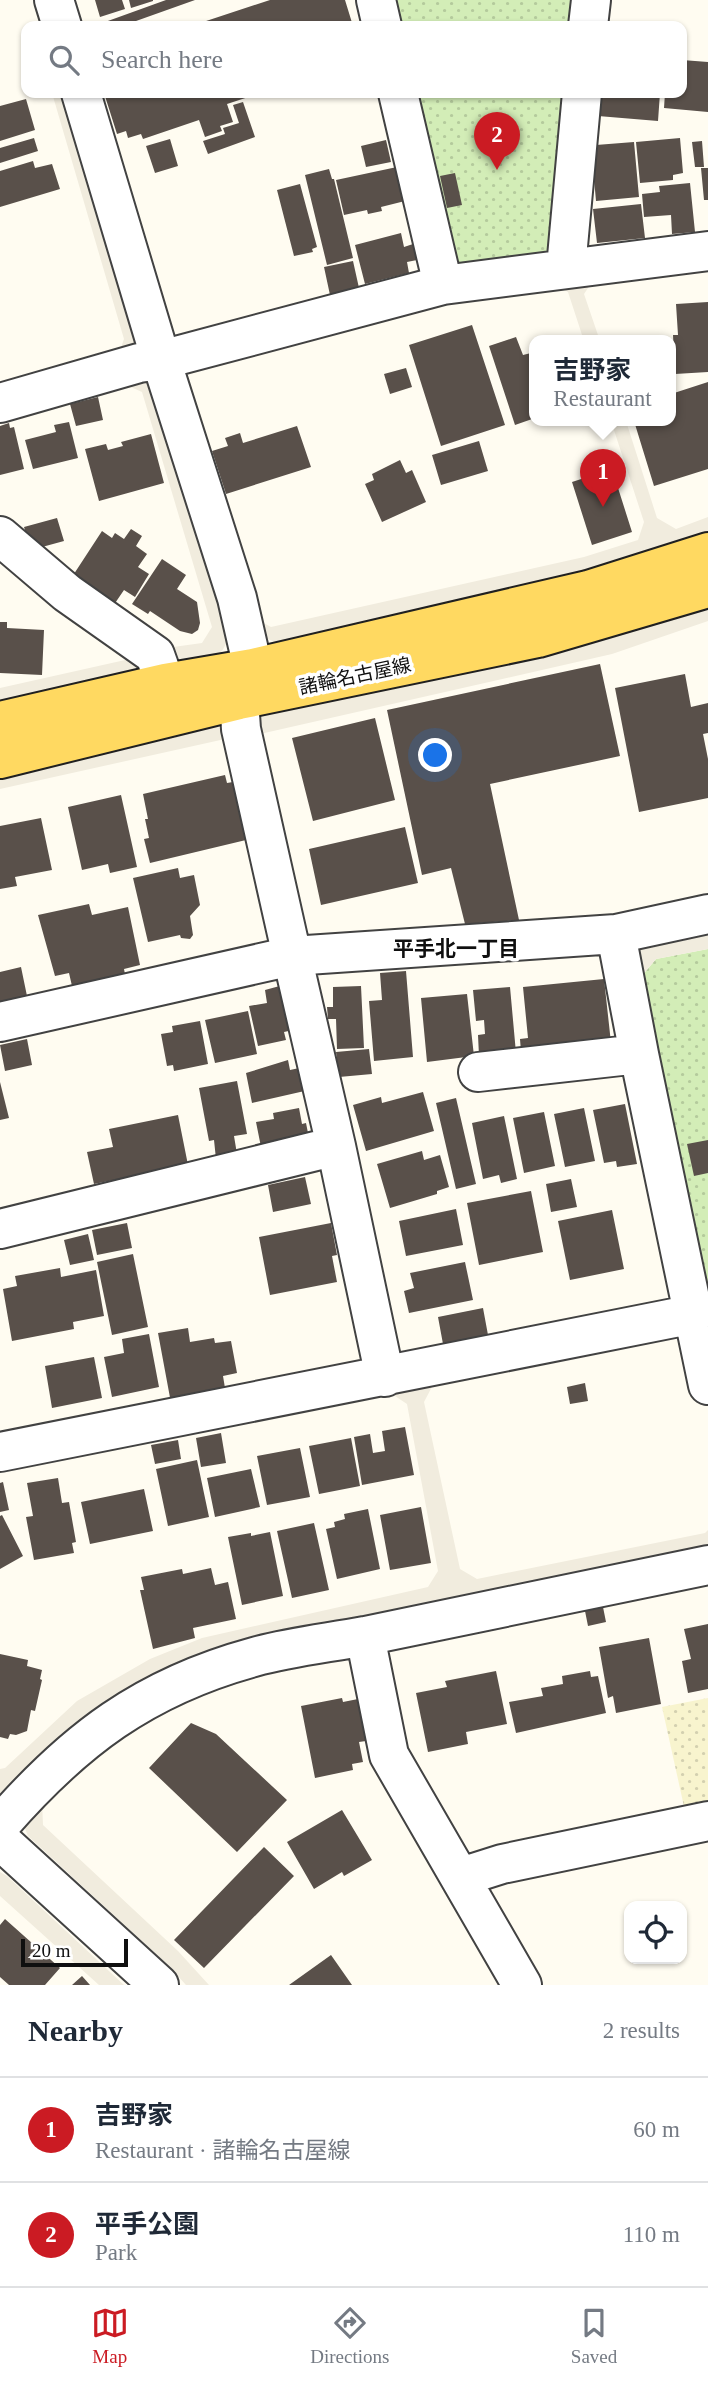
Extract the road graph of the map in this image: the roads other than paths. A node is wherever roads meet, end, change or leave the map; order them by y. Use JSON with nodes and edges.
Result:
{"nodes":[{"id":1,"x":54,"y":0,"type":"edge"},
{"id":2,"x":376,"y":0,"type":"edge"},
{"id":3,"x":591,"y":0,"type":"edge"},
{"id":4,"x":60,"y":21,"type":"edge"},
{"id":5,"x":381,"y":21,"type":"edge"},
{"id":6,"x":589,"y":21,"type":"edge"},
{"id":7,"x":82,"y":98,"type":"edge"},
{"id":8,"x":399,"y":98,"type":"edge"},
{"id":9,"x":582,"y":98,"type":"edge"},
{"id":10,"x":708,"y":251,"type":"edge"},
{"id":11,"x":566,"y":268,"type":"junction"},
{"id":12,"x":443,"y":285,"type":"junction"},
{"id":13,"x":161,"y":360,"type":"junction"},
{"id":14,"x":0,"y":403,"type":"edge"},
{"id":15,"x":0,"y":536,"type":"edge"},
{"id":16,"x":708,"y":552,"type":"edge"},
{"id":17,"x":708,"y":588,"type":"edge"},
{"id":18,"x":165,"y":683,"type":"junction"},
{"id":19,"x":246,"y":684,"type":"junction"},
{"id":20,"x":0,"y":721,"type":"edge"},
{"id":21,"x":0,"y":759,"type":"edge"},
{"id":22,"x":708,"y":914,"type":"edge"},
{"id":23,"x":617,"y":934,"type":"junction"},
{"id":24,"x":292,"y":956,"type":"junction"},
{"id":25,"x":0,"y":1022,"type":"edge"},
{"id":26,"x":639,"y":1054,"type":"junction"},
{"id":27,"x":478,"y":1072,"type":"dead end"},
{"id":28,"x":336,"y":1146,"type":"junction"},
{"id":29,"x":0,"y":1229,"type":"edge"},
{"id":30,"x":694,"y":1314,"type":"junction"},
{"id":31,"x":385,"y":1377,"type":"junction"},
{"id":32,"x":708,"y":1385,"type":"edge"},
{"id":33,"x":0,"y":1452,"type":"edge"},
{"id":34,"x":708,"y":1564,"type":"edge"},
{"id":35,"x":365,"y":1636,"type":"junction"},
{"id":36,"x":708,"y":1821,"type":"edge"},
{"id":37,"x":0,"y":1825,"type":"edge"},
{"id":38,"x":0,"y":1840,"type":"edge"},
{"id":39,"x":461,"y":1877,"type":"junction"},
{"id":40,"x":159,"y":1985,"type":"edge"},
{"id":41,"x":523,"y":1985,"type":"edge"}],
"edges":[{"from":1,"to":4,"type":"street"},
{"from":2,"to":5,"type":"street"},
{"from":3,"to":6,"type":"street"},
{"from":7,"to":13,"type":"street"},
{"from":8,"to":12,"type":"street"},
{"from":9,"to":11,"type":"street"},
{"from":10,"to":11,"type":"street"},
{"from":11,"to":12,"type":"street"},
{"from":12,"to":13,"type":"street"},
{"from":13,"to":14,"type":"street"},
{"from":13,"to":19,"type":"street"},
{"from":15,"to":18,"type":"street"},
{"from":16,"to":19,"type":"main road","name":"諸輪名古屋線"},
{"from":17,"to":19,"type":"main road","name":"諸輪名古屋線"},
{"from":18,"to":19,"type":"main road","name":"諸輪名古屋線"},
{"from":18,"to":20,"type":"main road","name":"諸輪名古屋線"},
{"from":19,"to":21,"type":"main road","name":"諸輪名古屋線"},
{"from":19,"to":24,"type":"street"},
{"from":22,"to":23,"type":"street"},
{"from":23,"to":24,"type":"street"},
{"from":23,"to":26,"type":"street"},
{"from":24,"to":25,"type":"street"},
{"from":24,"to":28,"type":"street"},
{"from":26,"to":27,"type":"street"},
{"from":26,"to":30,"type":"street"},
{"from":28,"to":29,"type":"street"},
{"from":28,"to":31,"type":"street"},
{"from":30,"to":31,"type":"street"},
{"from":30,"to":32,"type":"street"},
{"from":31,"to":33,"type":"street"},
{"from":34,"to":35,"type":"street"},
{"from":35,"to":37,"type":"street"},
{"from":35,"to":39,"type":"street"},
{"from":36,"to":39,"type":"street"},
{"from":38,"to":40,"type":"street"},
{"from":39,"to":41,"type":"street"}]}
